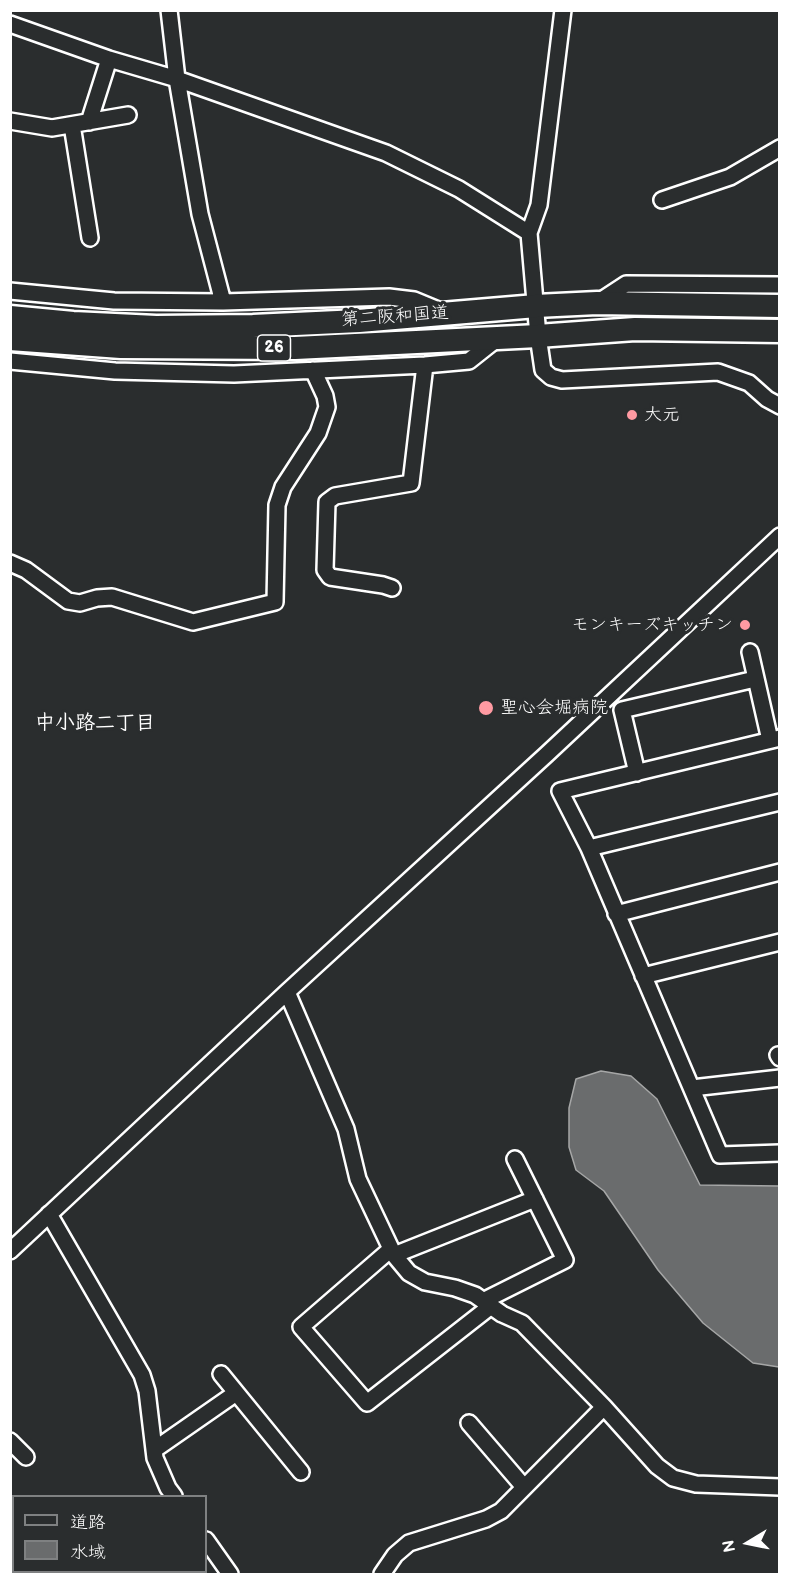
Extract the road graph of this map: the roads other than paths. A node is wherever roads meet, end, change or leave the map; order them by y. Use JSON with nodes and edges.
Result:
{"nodes":[{"id":1,"x":169,"y":10,"type":"edge"},
{"id":2,"x":563,"y":10,"type":"edge"},
{"id":3,"x":10,"y":24,"type":"edge"},
{"id":4,"x":109,"y":59,"type":"junction"},
{"id":5,"x":177,"y":79,"type":"junction"},
{"id":6,"x":128,"y":115,"type":"dead end"},
{"id":7,"x":10,"y":121,"type":"edge"},
{"id":8,"x":89,"y":122,"type":"junction"},
{"id":9,"x":72,"y":125,"type":"junction"},
{"id":10,"x":780,"y":148,"type":"edge"},
{"id":11,"x":662,"y":200,"type":"dead end"},
{"id":12,"x":529,"y":233,"type":"junction"},
{"id":13,"x":90,"y":238,"type":"dead end"},
{"id":14,"x":780,"y":285,"type":"edge"},
{"id":15,"x":10,"y":291,"type":"edge"},
{"id":16,"x":223,"y":302,"type":"junction"},
{"id":17,"x":597,"y":303,"type":"junction"},
{"id":18,"x":536,"y":306,"type":"junction"},
{"id":19,"x":780,"y":306,"type":"edge"},
{"id":20,"x":447,"y":314,"type":"junction"},
{"id":21,"x":10,"y":317,"type":"edge"},
{"id":22,"x":780,"y":330,"type":"edge"},
{"id":23,"x":538,"y":336,"type":"junction"},
{"id":24,"x":498,"y":338,"type":"junction"},
{"id":25,"x":10,"y":339,"type":"edge"},
{"id":26,"x":10,"y":361,"type":"edge"},
{"id":27,"x":425,"y":365,"type":"junction"},
{"id":28,"x":313,"y":370,"type":"junction"},
{"id":29,"x":780,"y":406,"type":"edge"},
{"id":30,"x":780,"y":536,"type":"edge"},
{"id":31,"x":10,"y":563,"type":"edge"},
{"id":32,"x":392,"y":588,"type":"dead end"},
{"id":33,"x":750,"y":652,"type":"dead end"},
{"id":34,"x":755,"y":679,"type":"junction"},
{"id":35,"x":775,"y":739,"type":"edge"},
{"id":36,"x":637,"y":773,"type":"junction"},
{"id":37,"x":780,"y":802,"type":"edge"},
{"id":38,"x":589,"y":848,"type":"junction"},
{"id":39,"x":780,"y":872,"type":"edge"},
{"id":40,"x":616,"y":914,"type":"junction"},
{"id":41,"x":780,"y":942,"type":"edge"},
{"id":42,"x":643,"y":976,"type":"junction"},
{"id":43,"x":287,"y":992,"type":"junction"},
{"id":44,"x":780,"y":1078,"type":"edge"},
{"id":45,"x":692,"y":1088,"type":"junction"},
{"id":46,"x":780,"y":1153,"type":"edge"},
{"id":47,"x":515,"y":1159,"type":"dead end"},
{"id":48,"x":535,"y":1199,"type":"junction"},
{"id":49,"x":49,"y":1214,"type":"junction"},
{"id":50,"x":10,"y":1251,"type":"edge"},
{"id":51,"x":392,"y":1252,"type":"junction"},
{"id":52,"x":487,"y":1304,"type":"junction"},
{"id":53,"x":221,"y":1374,"type":"dead end"},
{"id":54,"x":236,"y":1393,"type":"junction"},
{"id":55,"x":604,"y":1407,"type":"junction"},
{"id":56,"x":469,"y":1423,"type":"dead end"},
{"id":57,"x":154,"y":1450,"type":"junction"},
{"id":58,"x":301,"y":1472,"type":"dead end"},
{"id":59,"x":524,"y":1487,"type":"junction"},
{"id":60,"x":780,"y":1487,"type":"edge"},
{"id":61,"x":173,"y":1495,"type":"edge"},
{"id":62,"x":207,"y":1541,"type":"edge"},
{"id":63,"x":230,"y":1575,"type":"edge"},
{"id":64,"x":382,"y":1575,"type":"edge"}],
"edges":[{"from":1,"to":5,"type":"street"},
{"from":2,"to":12,"type":"street"},
{"from":3,"to":4,"type":"street"},
{"from":4,"to":5,"type":"street"},
{"from":4,"to":8,"type":"street"},
{"from":5,"to":12,"type":"street"},
{"from":5,"to":16,"type":"street"},
{"from":6,"to":8,"type":"street"},
{"from":7,"to":9,"type":"street"},
{"from":8,"to":9,"type":"street"},
{"from":9,"to":13,"type":"street"},
{"from":10,"to":11,"type":"street"},
{"from":12,"to":18,"type":"street"},
{"from":14,"to":17,"type":"street"},
{"from":15,"to":16,"type":"street"},
{"from":16,"to":20,"type":"street"},
{"from":17,"to":18,"type":"highway","name":"第二阪和国道","number":"26"},
{"from":17,"to":19,"type":"highway","name":"第二阪和国道","number":"26"},
{"from":18,"to":20,"type":"highway","name":"第二阪和国道","number":"26"},
{"from":18,"to":23,"type":"street"},
{"from":20,"to":21,"type":"highway","name":"第二阪和国道","number":"26"},
{"from":22,"to":23,"type":"highway","name":"第二阪和国道","number":"26"},
{"from":23,"to":24,"type":"highway","name":"第二阪和国道","number":"26"},
{"from":23,"to":29,"type":"street"},
{"from":24,"to":25,"type":"highway","name":"第二阪和国道","number":"26"},
{"from":24,"to":27,"type":"street"},
{"from":26,"to":28,"type":"street"},
{"from":27,"to":28,"type":"street"},
{"from":27,"to":32,"type":"street"},
{"from":28,"to":31,"type":"street"},
{"from":30,"to":43,"type":"street"},
{"from":33,"to":34,"type":"street"},
{"from":34,"to":35,"type":"street"},
{"from":34,"to":36,"type":"street"},
{"from":35,"to":36,"type":"street"},
{"from":36,"to":38,"type":"street"},
{"from":37,"to":38,"type":"street"},
{"from":38,"to":40,"type":"street"},
{"from":39,"to":40,"type":"street"},
{"from":40,"to":42,"type":"street"},
{"from":41,"to":42,"type":"street"},
{"from":42,"to":45,"type":"street"},
{"from":43,"to":49,"type":"street"},
{"from":43,"to":51,"type":"street"},
{"from":44,"to":45,"type":"street"},
{"from":45,"to":46,"type":"street"},
{"from":47,"to":48,"type":"street"},
{"from":48,"to":51,"type":"street"},
{"from":48,"to":52,"type":"street"},
{"from":49,"to":50,"type":"street"},
{"from":49,"to":57,"type":"street"},
{"from":51,"to":52,"type":"street"},
{"from":51,"to":52,"type":"street"},
{"from":52,"to":55,"type":"street"},
{"from":53,"to":54,"type":"street"},
{"from":54,"to":57,"type":"street"},
{"from":54,"to":58,"type":"street"},
{"from":55,"to":59,"type":"street"},
{"from":55,"to":60,"type":"street"},
{"from":56,"to":59,"type":"street"},
{"from":57,"to":61,"type":"street"},
{"from":59,"to":64,"type":"street"},
{"from":62,"to":63,"type":"street"}]}
